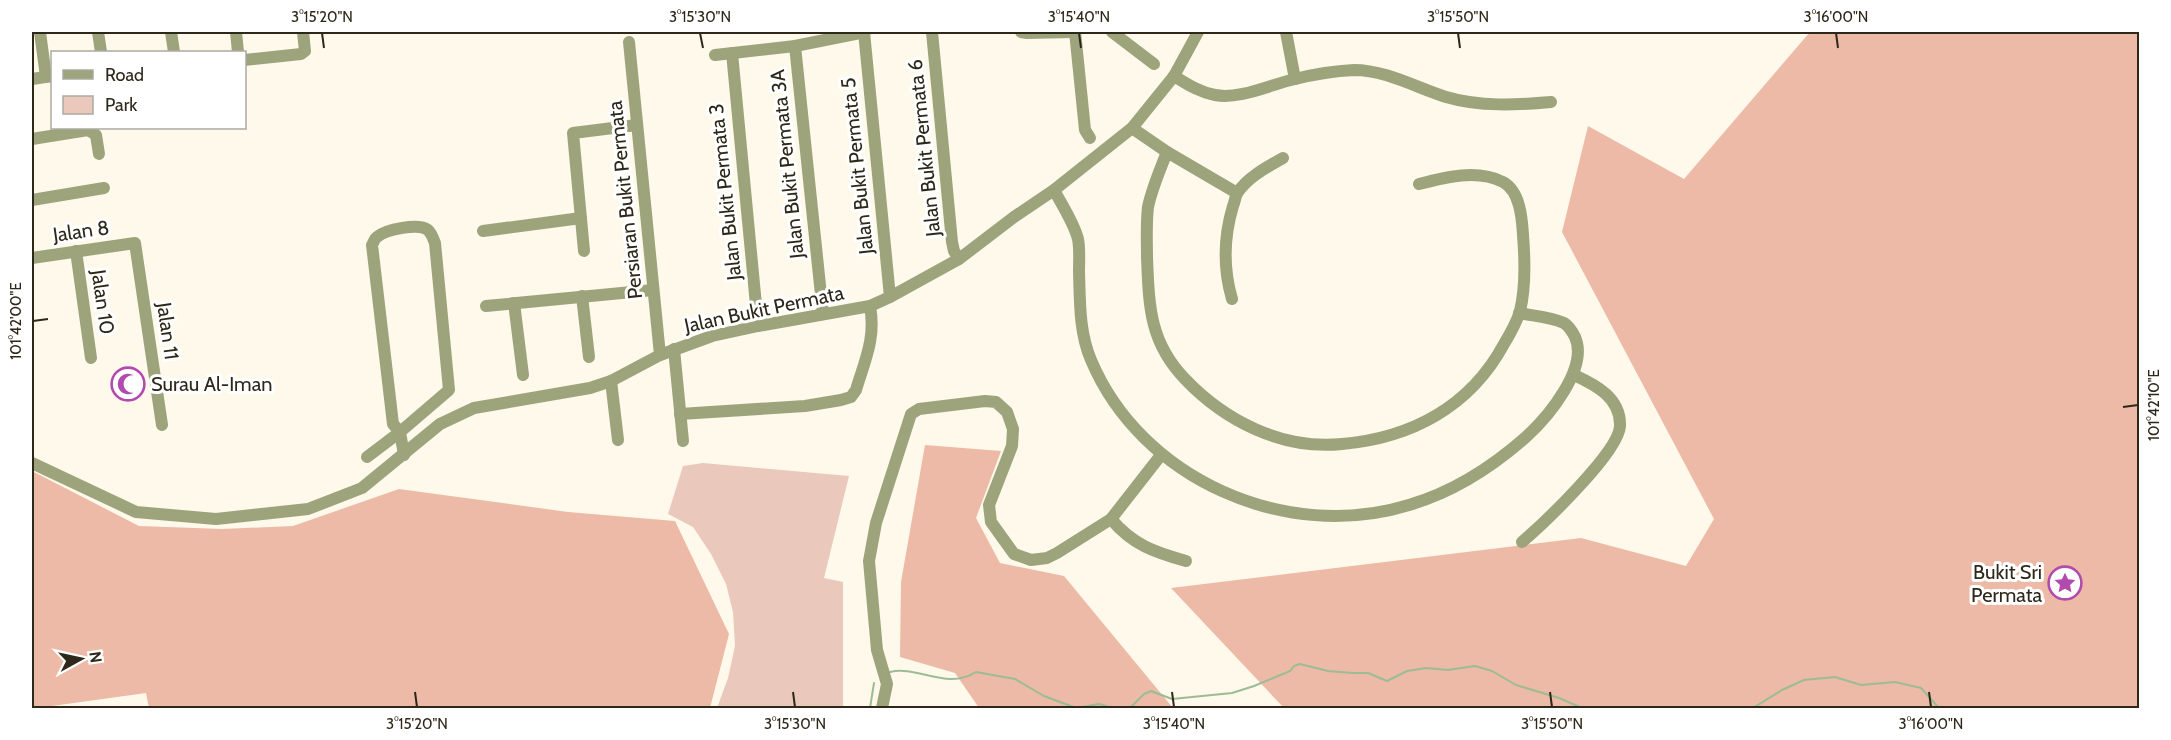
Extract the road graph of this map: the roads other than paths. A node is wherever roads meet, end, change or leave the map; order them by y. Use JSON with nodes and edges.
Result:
{"nodes":[{"id":1,"x":40,"y":32,"type":"edge"},
{"id":2,"x":98,"y":32,"type":"edge"},
{"id":3,"x":171,"y":32,"type":"edge"},
{"id":4,"x":236,"y":32,"type":"edge"},
{"id":5,"x":303,"y":32,"type":"edge"},
{"id":6,"x":864,"y":32,"type":"edge"},
{"id":7,"x":932,"y":32,"type":"edge"},
{"id":8,"x":1021,"y":32,"type":"edge"},
{"id":9,"x":1073,"y":32,"type":"edge"},
{"id":10,"x":1112,"y":32,"type":"edge"},
{"id":11,"x":1198,"y":32,"type":"edge"},
{"id":12,"x":1286,"y":32,"type":"edge"},
{"id":13,"x":629,"y":42,"type":"dead end"},
{"id":14,"x":795,"y":46,"type":"junction"},
{"id":15,"x":100,"y":51,"type":"edge"},
{"id":16,"x":174,"y":51,"type":"edge"},
{"id":17,"x":238,"y":51,"type":"edge"},
{"id":18,"x":732,"y":53,"type":"junction"},
{"id":19,"x":715,"y":55,"type":"dead end"},
{"id":20,"x":246,"y":60,"type":"edge"},
{"id":21,"x":1154,"y":64,"type":"dead end"},
{"id":22,"x":49,"y":76,"type":"edge"},
{"id":23,"x":1174,"y":76,"type":"junction"},
{"id":24,"x":32,"y":79,"type":"edge"},
{"id":25,"x":1295,"y":79,"type":"junction"},
{"id":26,"x":1551,"y":102,"type":"dead end"},
{"id":27,"x":637,"y":125,"type":"junction"},
{"id":28,"x":1132,"y":128,"type":"junction"},
{"id":29,"x":1090,"y":138,"type":"dead end"},
{"id":30,"x":32,"y":139,"type":"edge"},
{"id":31,"x":1167,"y":152,"type":"junction"},
{"id":32,"x":99,"y":154,"type":"dead end"},
{"id":33,"x":1283,"y":158,"type":"dead end"},
{"id":34,"x":1419,"y":184,"type":"dead end"},
{"id":35,"x":104,"y":188,"type":"dead end"},
{"id":36,"x":1054,"y":190,"type":"junction"},
{"id":37,"x":1237,"y":193,"type":"junction"},
{"id":38,"x":32,"y":200,"type":"edge"},
{"id":39,"x":581,"y":218,"type":"junction"},
{"id":40,"x":483,"y":231,"type":"dead end"},
{"id":41,"x":135,"y":243,"type":"joint"},
{"id":42,"x":76,"y":251,"type":"junction"},
{"id":43,"x":584,"y":251,"type":"dead end"},
{"id":44,"x":32,"y":258,"type":"edge"},
{"id":45,"x":959,"y":258,"type":"junction"},
{"id":46,"x":653,"y":290,"type":"junction"},
{"id":47,"x":582,"y":296,"type":"junction"},
{"id":48,"x":890,"y":297,"type":"junction"},
{"id":49,"x":1232,"y":299,"type":"dead end"},
{"id":50,"x":514,"y":303,"type":"junction"},
{"id":51,"x":486,"y":306,"type":"dead end"},
{"id":52,"x":870,"y":306,"type":"junction"},
{"id":53,"x":1520,"y":313,"type":"junction"},
{"id":54,"x":823,"y":314,"type":"junction"},
{"id":55,"x":758,"y":326,"type":"junction"},
{"id":56,"x":674,"y":349,"type":"junction"},
{"id":57,"x":660,"y":355,"type":"junction"},
{"id":58,"x":589,"y":357,"type":"dead end"},
{"id":59,"x":91,"y":358,"type":"dead end"},
{"id":60,"x":523,"y":375,"type":"dead end"},
{"id":61,"x":1574,"y":375,"type":"junction"},
{"id":62,"x":611,"y":381,"type":"junction"},
{"id":63,"x":680,"y":414,"type":"junction"},
{"id":64,"x":162,"y":425,"type":"dead end"},
{"id":65,"x":400,"y":432,"type":"junction"},
{"id":66,"x":618,"y":440,"type":"dead end"},
{"id":67,"x":683,"y":441,"type":"dead end"},
{"id":68,"x":404,"y":455,"type":"junction"},
{"id":69,"x":1161,"y":455,"type":"junction"},
{"id":70,"x":367,"y":457,"type":"dead end"},
{"id":71,"x":32,"y":463,"type":"edge"},
{"id":72,"x":1111,"y":519,"type":"junction"},
{"id":73,"x":1522,"y":542,"type":"dead end"},
{"id":74,"x":1186,"y":561,"type":"dead end"},
{"id":75,"x":882,"y":708,"type":"edge"}],
"edges":[{"from":1,"to":22,"type":"street"},
{"from":2,"to":15,"type":"street"},
{"from":3,"to":16,"type":"street"},
{"from":4,"to":17,"type":"street"},
{"from":5,"to":20,"type":"street"},
{"from":6,"to":14,"type":"street"},
{"from":6,"to":48,"type":"street","name":"Jalan Bukit Permata 5"},
{"from":7,"to":45,"type":"street","name":"Jalan Bukit Permata 6"},
{"from":8,"to":9,"type":"street"},
{"from":9,"to":29,"type":"street"},
{"from":10,"to":21,"type":"street"},
{"from":11,"to":23,"type":"street","name":"Jalan Bukit Permata"},
{"from":12,"to":25,"type":"street"},
{"from":13,"to":27,"type":"street","name":"Persiaran Bukit Permata"},
{"from":14,"to":18,"type":"street"},
{"from":14,"to":54,"type":"street","name":"Jalan Bukit Permata 3A"},
{"from":18,"to":19,"type":"street"},
{"from":18,"to":55,"type":"street","name":"Jalan Bukit Permata 3"},
{"from":22,"to":24,"type":"street"},
{"from":23,"to":25,"type":"street"},
{"from":23,"to":28,"type":"street","name":"Jalan Bukit Permata"},
{"from":25,"to":26,"type":"street"},
{"from":27,"to":39,"type":"street"},
{"from":27,"to":46,"type":"street","name":"Persiaran Bukit Permata"},
{"from":28,"to":31,"type":"street"},
{"from":28,"to":36,"type":"street","name":"Jalan Bukit Permata"},
{"from":30,"to":32,"type":"street"},
{"from":31,"to":37,"type":"street"},
{"from":31,"to":53,"type":"street"},
{"from":33,"to":37,"type":"street"},
{"from":34,"to":53,"type":"street"},
{"from":35,"to":38,"type":"street"},
{"from":36,"to":45,"type":"street","name":"Jalan Bukit Permata"},
{"from":36,"to":69,"type":"street"},
{"from":37,"to":49,"type":"street"},
{"from":39,"to":40,"type":"street"},
{"from":39,"to":43,"type":"street"},
{"from":41,"to":42,"type":"street","name":"Jalan 8"},
{"from":41,"to":64,"type":"street","name":"Jalan 11"},
{"from":42,"to":44,"type":"street","name":"Jalan 8"},
{"from":42,"to":59,"type":"street","name":"Jalan 10"},
{"from":45,"to":48,"type":"street","name":"Jalan Bukit Permata"},
{"from":46,"to":47,"type":"street"},
{"from":46,"to":57,"type":"street","name":"Persiaran Bukit Permata"},
{"from":47,"to":50,"type":"street"},
{"from":47,"to":58,"type":"street"},
{"from":48,"to":52,"type":"street","name":"Jalan Bukit Permata"},
{"from":50,"to":51,"type":"street"},
{"from":50,"to":60,"type":"street"},
{"from":52,"to":54,"type":"street","name":"Jalan Bukit Permata"},
{"from":52,"to":63,"type":"street"},
{"from":53,"to":61,"type":"street"},
{"from":54,"to":55,"type":"street","name":"Jalan Bukit Permata"},
{"from":55,"to":56,"type":"street","name":"Jalan Bukit Permata"},
{"from":56,"to":57,"type":"street","name":"Jalan Bukit Permata"},
{"from":56,"to":63,"type":"street"},
{"from":57,"to":62,"type":"street","name":"Jalan Bukit Permata"},
{"from":61,"to":69,"type":"street"},
{"from":61,"to":73,"type":"street"},
{"from":62,"to":66,"type":"street"},
{"from":62,"to":68,"type":"street","name":"Jalan Bukit Permata"},
{"from":63,"to":67,"type":"street"},
{"from":65,"to":65,"type":"street"},
{"from":65,"to":68,"type":"street"},
{"from":65,"to":70,"type":"street"},
{"from":68,"to":71,"type":"street","name":"Jalan Bukit Permata"},
{"from":69,"to":72,"type":"street"},
{"from":72,"to":74,"type":"street"},
{"from":72,"to":75,"type":"street"}]}
